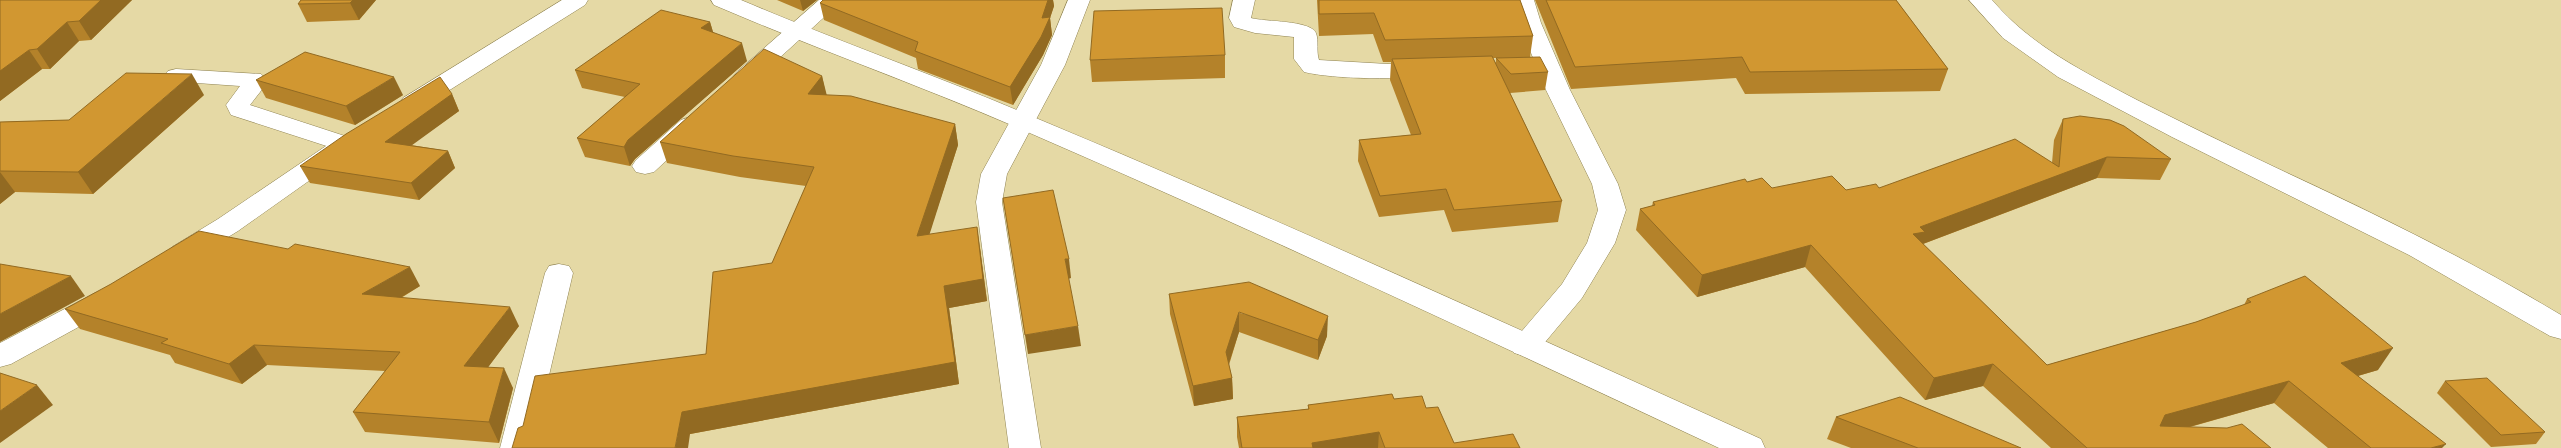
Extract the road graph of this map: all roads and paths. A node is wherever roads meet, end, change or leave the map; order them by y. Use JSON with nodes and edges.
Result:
{"nodes":[{"id":1,"x":578,"y":0,"type":"edge"},
{"id":2,"x":722,"y":0,"type":"edge"},
{"id":3,"x":832,"y":0,"type":"edge"},
{"id":4,"x":1080,"y":0,"type":"edge"},
{"id":5,"x":1244,"y":0,"type":"edge"},
{"id":6,"x":1523,"y":0,"type":"edge"},
{"id":7,"x":1980,"y":0,"type":"edge"},
{"id":8,"x":796,"y":32,"type":"junction"},
{"id":9,"x":1449,"y":69,"type":"edge"},
{"id":10,"x":176,"y":76,"type":"edge"},
{"id":11,"x":731,"y":90,"type":"edge"},
{"id":12,"x":710,"y":109,"type":"edge"},
{"id":13,"x":395,"y":113,"type":"edge"},
{"id":14,"x":1022,"y":121,"type":"junction"},
{"id":15,"x":644,"y":166,"type":"dead end"},
{"id":16,"x":163,"y":265,"type":"edge"},
{"id":17,"x":559,"y":273,"type":"dead end"},
{"id":18,"x":122,"y":290,"type":"edge"},
{"id":19,"x":2561,"y":329,"type":"edge"},
{"id":20,"x":1525,"y":345,"type":"junction"},
{"id":21,"x":0,"y":356,"type":"edge"},
{"id":22,"x":516,"y":448,"type":"edge"},
{"id":23,"x":1025,"y":448,"type":"edge"},
{"id":24,"x":1749,"y":448,"type":"edge"}],
"edges":[{"from":1,"to":13,"type":"street"},
{"from":2,"to":8,"type":"street"},
{"from":3,"to":8,"type":"street"},
{"from":4,"to":14,"type":"street"},
{"from":5,"to":9,"type":"street"},
{"from":6,"to":20,"type":"street"},
{"from":7,"to":19,"type":"street"},
{"from":8,"to":11,"type":"street"},
{"from":8,"to":14,"type":"street"},
{"from":10,"to":16,"type":"street"},
{"from":12,"to":15,"type":"street"},
{"from":14,"to":20,"type":"street"},
{"from":14,"to":23,"type":"street"},
{"from":17,"to":22,"type":"street"},
{"from":18,"to":21,"type":"street"},
{"from":20,"to":24,"type":"street"}]}
